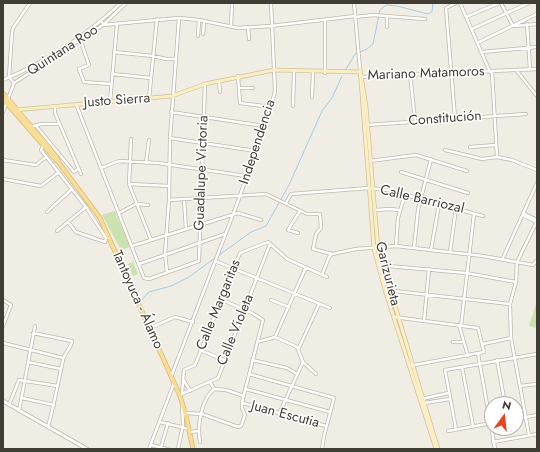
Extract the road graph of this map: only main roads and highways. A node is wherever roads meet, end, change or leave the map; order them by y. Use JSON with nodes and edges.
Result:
{"nodes":[{"id":1,"x":360,"y":71,"type":"joint"},
{"id":2,"x":3,"y":93,"type":"edge"},
{"id":3,"x":3,"y":99,"type":"edge"},
{"id":4,"x":8,"y":101,"type":"junction"},
{"id":5,"x":15,"y":110,"type":"junction"},
{"id":6,"x":369,"y":161,"type":"junction"},
{"id":7,"x":376,"y":249,"type":"junction"},
{"id":8,"x":421,"y":399,"type":"junction"},
{"id":9,"x":193,"y":449,"type":"edge"},
{"id":10,"x":437,"y":449,"type":"edge"}],
"edges":[{"from":1,"to":5,"type":"main road","name":"Justo Sierra"},
{"from":1,"to":6,"type":"main road","name":"Garizurieta"},
{"from":2,"to":4,"type":"main road"},
{"from":3,"to":4,"type":"main road"},
{"from":4,"to":5,"type":"main road","name":"Tantoyuca - Álamo"},
{"from":5,"to":9,"type":"main road","name":"Tantoyuca - Álamo"},
{"from":6,"to":7,"type":"main road","name":"Garizurieta"},
{"from":6,"to":7,"type":"main road","name":"Garizurieta"},
{"from":7,"to":8,"type":"main road","name":"Garizurieta"},
{"from":7,"to":8,"type":"main road","name":"Garizurieta"},
{"from":8,"to":10,"type":"main road","name":"Garizurieta"}]}
